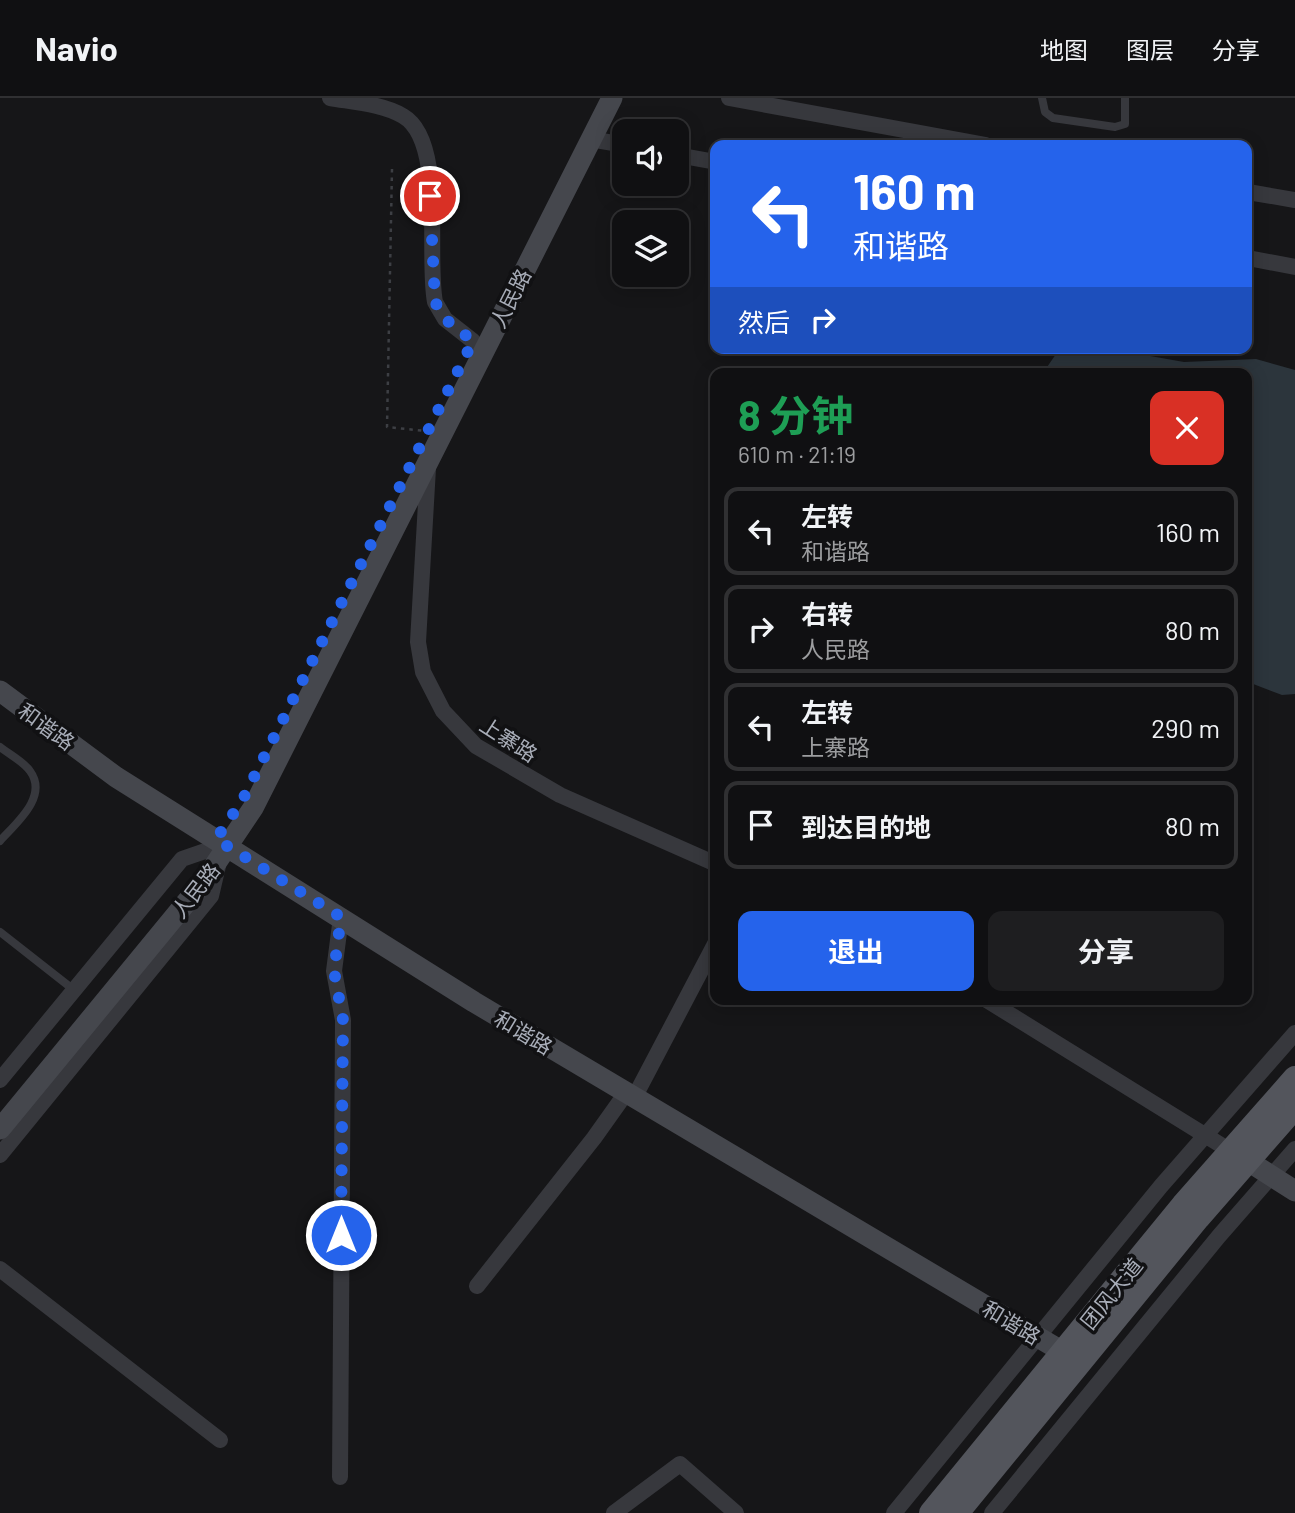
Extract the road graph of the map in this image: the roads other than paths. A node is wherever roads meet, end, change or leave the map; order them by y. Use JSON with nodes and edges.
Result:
{"nodes":[{"id":1,"x":330,"y":98,"type":"edge"},
{"id":2,"x":596,"y":98,"type":"edge"},
{"id":3,"x":612,"y":98,"type":"edge"},
{"id":4,"x":729,"y":98,"type":"edge"},
{"id":5,"x":1042,"y":98,"type":"edge"},
{"id":6,"x":1125,"y":98,"type":"edge"},
{"id":7,"x":360,"y":101,"type":"edge"},
{"id":8,"x":590,"y":139,"type":"junction"},
{"id":9,"x":959,"y":140,"type":"edge"},
{"id":10,"x":612,"y":143,"type":"edge"},
{"id":11,"x":689,"y":157,"type":"edge"},
{"id":12,"x":710,"y":161,"type":"edge"},
{"id":13,"x":1252,"y":192,"type":"edge"},
{"id":14,"x":1295,"y":200,"type":"edge"},
{"id":15,"x":1252,"y":259,"type":"edge"},
{"id":16,"x":1295,"y":267,"type":"edge"},
{"id":17,"x":473,"y":341,"type":"junction"},
{"id":18,"x":429,"y":461,"type":"junction"},
{"id":19,"x":0,"y":691,"type":"edge"},
{"id":20,"x":0,"y":747,"type":"edge"},
{"id":21,"x":0,"y":841,"type":"edge"},
{"id":22,"x":218,"y":848,"type":"junction"},
{"id":23,"x":710,"y":860,"type":"edge"},
{"id":24,"x":341,"y":917,"type":"junction"},
{"id":25,"x":0,"y":932,"type":"edge"},
{"id":26,"x":710,"y":953,"type":"edge"},
{"id":27,"x":74,"y":990,"type":"junction"},
{"id":28,"x":995,"y":1005,"type":"edge"},
{"id":29,"x":1295,"y":1033,"type":"edge"},
{"id":30,"x":1295,"y":1078,"type":"edge"},
{"id":31,"x":0,"y":1080,"type":"edge"},
{"id":32,"x":630,"y":1095,"type":"junction"},
{"id":33,"x":0,"y":1107,"type":"edge"},
{"id":34,"x":1295,"y":1108,"type":"edge"},
{"id":35,"x":0,"y":1129,"type":"edge"},
{"id":36,"x":1205,"y":1135,"type":"junction"},
{"id":37,"x":1295,"y":1149,"type":"edge"},
{"id":38,"x":0,"y":1155,"type":"edge"},
{"id":39,"x":1239,"y":1156,"type":"junction"},
{"id":40,"x":1271,"y":1176,"type":"junction"},
{"id":41,"x":1295,"y":1191,"type":"edge"},
{"id":42,"x":0,"y":1269,"type":"edge"},
{"id":43,"x":477,"y":1286,"type":"dead end"},
{"id":44,"x":1037,"y":1337,"type":"junction"},
{"id":45,"x":1063,"y":1352,"type":"junction"},
{"id":46,"x":220,"y":1440,"type":"dead end"},
{"id":47,"x":340,"y":1477,"type":"dead end"},
{"id":48,"x":614,"y":1513,"type":"edge"},
{"id":49,"x":736,"y":1513,"type":"edge"},
{"id":50,"x":894,"y":1513,"type":"edge"},
{"id":51,"x":931,"y":1513,"type":"edge"},
{"id":52,"x":957,"y":1513,"type":"edge"},
{"id":53,"x":992,"y":1513,"type":"edge"}],
"edges":[{"from":1,"to":7,"type":"street"},
{"from":2,"to":17,"type":"street","name":"人民路"},
{"from":3,"to":8,"type":"street","name":"人民路"},
{"from":4,"to":9,"type":"street"},
{"from":5,"to":6,"type":"lane"},
{"from":7,"to":17,"type":"street"},
{"from":8,"to":10,"type":"street"},
{"from":8,"to":18,"type":"street","name":"人民路"},
{"from":11,"to":12,"type":"street"},
{"from":13,"to":14,"type":"street"},
{"from":15,"to":16,"type":"street"},
{"from":17,"to":22,"type":"street","name":"人民路"},
{"from":18,"to":22,"type":"street","name":"人民路"},
{"from":18,"to":23,"type":"street","name":"上寨路"},
{"from":19,"to":22,"type":"street","name":"和谐路"},
{"from":20,"to":21,"type":"lane"},
{"from":22,"to":24,"type":"street","name":"和谐路"},
{"from":22,"to":27,"type":"street"},
{"from":22,"to":33,"type":"street","name":"人民路"},
{"from":22,"to":35,"type":"street","name":"人民路"},
{"from":22,"to":38,"type":"street"},
{"from":24,"to":32,"type":"street","name":"和谐路"},
{"from":24,"to":47,"type":"street"},
{"from":25,"to":27,"type":"lane"},
{"from":26,"to":32,"type":"street"},
{"from":27,"to":31,"type":"street"},
{"from":28,"to":36,"type":"street"},
{"from":29,"to":36,"type":"street"},
{"from":30,"to":39,"type":"main road","name":"团风大道"},
{"from":32,"to":43,"type":"street"},
{"from":32,"to":44,"type":"street","name":"和谐路"},
{"from":34,"to":39,"type":"main road","name":"团风大道"},
{"from":36,"to":39,"type":"street"},
{"from":36,"to":44,"type":"street"},
{"from":37,"to":40,"type":"street"},
{"from":39,"to":40,"type":"street"},
{"from":39,"to":45,"type":"main road","name":"团风大道"},
{"from":39,"to":52,"type":"main road","name":"团风大道"},
{"from":40,"to":41,"type":"street"},
{"from":40,"to":53,"type":"street"},
{"from":42,"to":46,"type":"street"},
{"from":44,"to":45,"type":"street","name":"和谐路"},
{"from":44,"to":50,"type":"street"},
{"from":45,"to":51,"type":"main road","name":"团风大道"},
{"from":48,"to":49,"type":"street"}]}
